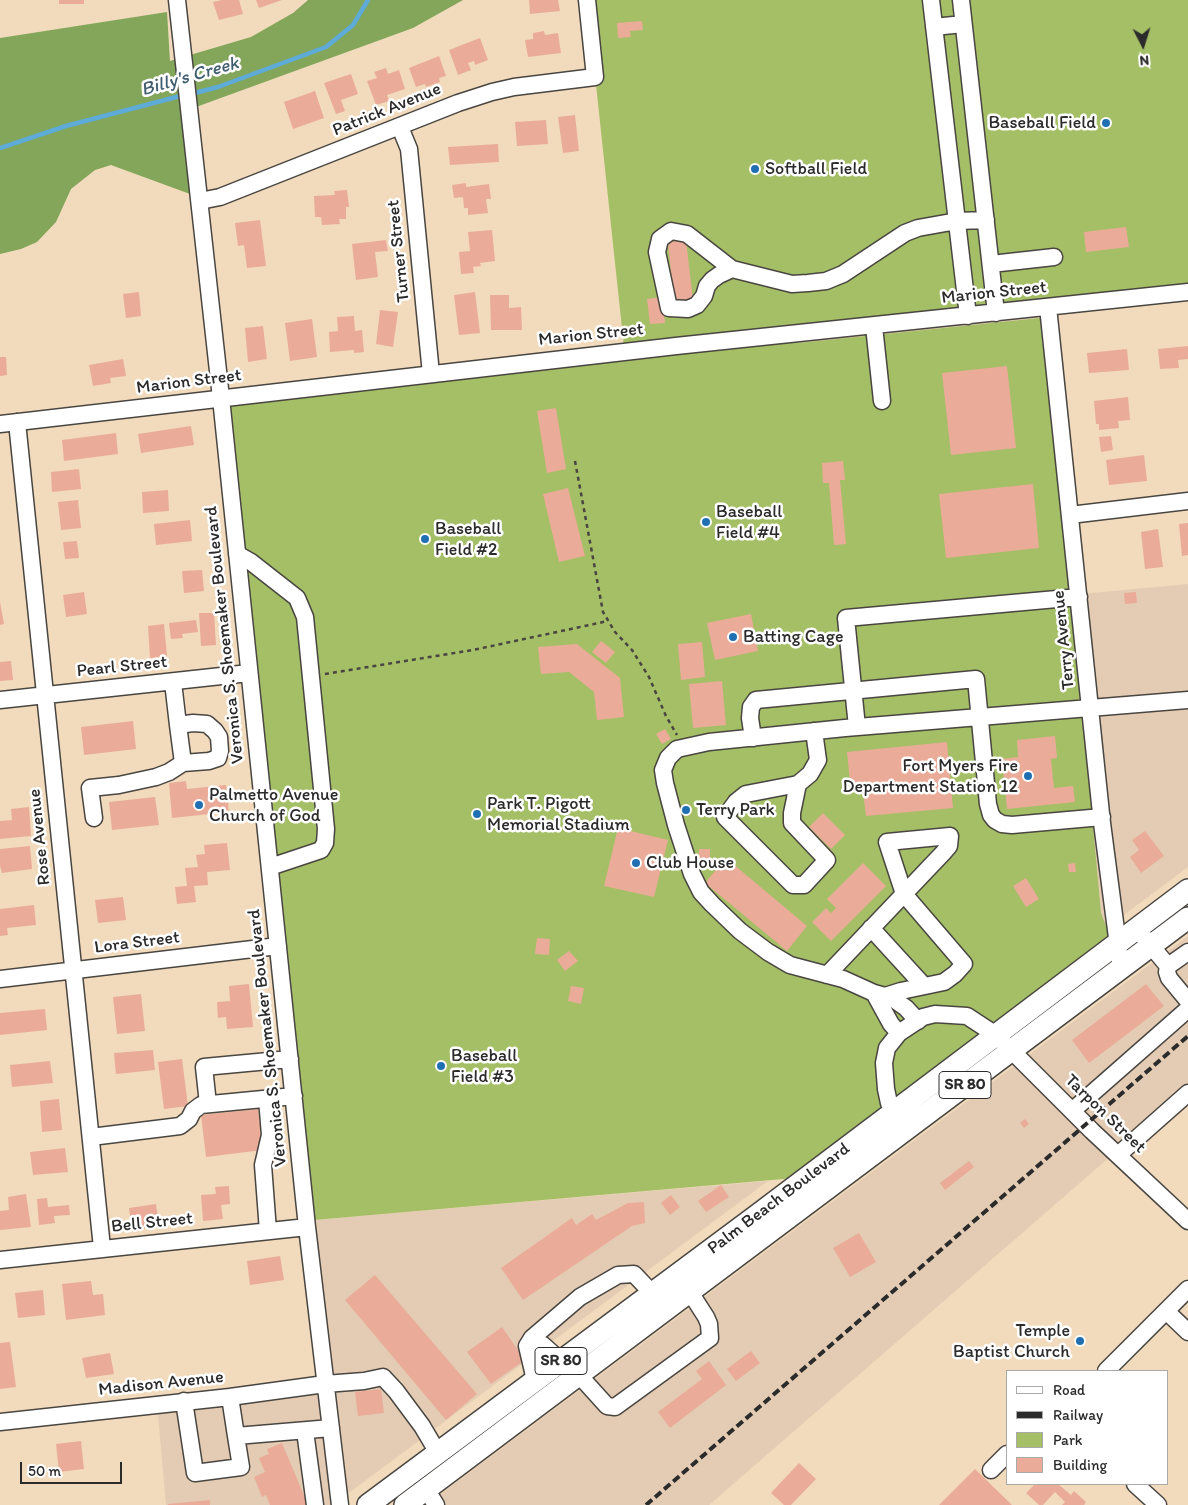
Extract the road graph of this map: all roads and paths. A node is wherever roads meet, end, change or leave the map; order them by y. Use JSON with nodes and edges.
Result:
{"nodes":[{"id":1,"x":177,"y":0,"type":"edge"},
{"id":2,"x":587,"y":0,"type":"edge"},
{"id":3,"x":931,"y":0,"type":"edge"},
{"id":4,"x":960,"y":0,"type":"edge"},
{"id":5,"x":963,"y":24,"type":"junction"},
{"id":6,"x":934,"y":27,"type":"junction"},
{"id":7,"x":400,"y":126,"type":"junction"},
{"id":8,"x":200,"y":201,"type":"junction"},
{"id":9,"x":986,"y":220,"type":"junction"},
{"id":10,"x":957,"y":221,"type":"junction"},
{"id":11,"x":1054,"y":257,"type":"dead end"},
{"id":12,"x":991,"y":264,"type":"junction"},
{"id":13,"x":732,"y":269,"type":"junction"},
{"id":14,"x":1188,"y":292,"type":"edge"},
{"id":15,"x":1048,"y":307,"type":"junction"},
{"id":16,"x":996,"y":313,"type":"junction"},
{"id":17,"x":968,"y":316,"type":"junction"},
{"id":18,"x":874,"y":326,"type":"junction"},
{"id":19,"x":431,"y":374,"type":"junction"},
{"id":20,"x":221,"y":398,"type":"junction"},
{"id":21,"x":882,"y":401,"type":"dead end"},
{"id":22,"x":17,"y":422,"type":"junction"},
{"id":23,"x":0,"y":424,"type":"edge"},
{"id":24,"x":575,"y":461,"type":"dead end"},
{"id":25,"x":1188,"y":501,"type":"edge"},
{"id":26,"x":1070,"y":516,"type":"junction"},
{"id":27,"x":237,"y":554,"type":"junction"},
{"id":28,"x":1079,"y":596,"type":"junction"},
{"id":29,"x":608,"y":620,"type":"junction"},
{"id":30,"x":249,"y":674,"type":"junction"},
{"id":31,"x":310,"y":675,"type":"junction"},
{"id":32,"x":173,"y":682,"type":"junction"},
{"id":33,"x":853,"y":691,"type":"junction"},
{"id":34,"x":46,"y":695,"type":"junction"},
{"id":35,"x":0,"y":700,"type":"edge"},
{"id":36,"x":1188,"y":700,"type":"edge"},
{"id":37,"x":1091,"y":707,"type":"junction"},
{"id":38,"x":979,"y":717,"type":"junction"},
{"id":39,"x":178,"y":725,"type":"junction"},
{"id":40,"x":857,"y":727,"type":"junction"},
{"id":41,"x":814,"y":731,"type":"junction"},
{"id":42,"x":753,"y":738,"type":"junction"},
{"id":43,"x":684,"y":747,"type":"junction"},
{"id":44,"x":183,"y":763,"type":"junction"},
{"id":45,"x":798,"y":784,"type":"junction"},
{"id":46,"x":1102,"y":817,"type":"junction"},
{"id":47,"x":94,"y":818,"type":"dead end"},
{"id":48,"x":270,"y":868,"type":"junction"},
{"id":49,"x":1188,"y":890,"type":"edge"},
{"id":50,"x":1188,"y":918,"type":"edge"},
{"id":51,"x":872,"y":928,"type":"junction"},
{"id":52,"x":1137,"y":929,"type":"junction"},
{"id":53,"x":1118,"y":943,"type":"junction"},
{"id":54,"x":278,"y":946,"type":"junction"},
{"id":55,"x":1150,"y":946,"type":"junction"},
{"id":56,"x":1188,"y":952,"type":"edge"},
{"id":57,"x":1168,"y":966,"type":"junction"},
{"id":58,"x":1121,"y":968,"type":"junction"},
{"id":59,"x":74,"y":970,"type":"junction"},
{"id":60,"x":827,"y":975,"type":"junction"},
{"id":61,"x":0,"y":979,"type":"edge"},
{"id":62,"x":924,"y":986,"type":"junction"},
{"id":63,"x":880,"y":995,"type":"junction"},
{"id":64,"x":1188,"y":1001,"type":"edge"},
{"id":65,"x":1188,"y":1008,"type":"edge"},
{"id":66,"x":918,"y":1021,"type":"junction"},
{"id":67,"x":899,"y":1034,"type":"junction"},
{"id":68,"x":996,"y":1035,"type":"junction"},
{"id":69,"x":1011,"y":1050,"type":"junction"},
{"id":70,"x":290,"y":1059,"type":"junction"},
{"id":71,"x":1188,"y":1093,"type":"edge"},
{"id":72,"x":294,"y":1096,"type":"junction"},
{"id":73,"x":267,"y":1099,"type":"junction"},
{"id":74,"x":208,"y":1104,"type":"junction"},
{"id":75,"x":894,"y":1111,"type":"junction"},
{"id":76,"x":1072,"y":1111,"type":"junction"},
{"id":77,"x":91,"y":1137,"type":"junction"},
{"id":78,"x":1118,"y":1155,"type":"junction"},
{"id":79,"x":755,"y":1217,"type":"junction"},
{"id":80,"x":1188,"y":1221,"type":"edge"},
{"id":81,"x":307,"y":1227,"type":"junction"},
{"id":82,"x":268,"y":1231,"type":"junction"},
{"id":83,"x":102,"y":1248,"type":"junction"},
{"id":84,"x":0,"y":1260,"type":"edge"},
{"id":85,"x":1188,"y":1288,"type":"edge"},
{"id":86,"x":690,"y":1292,"type":"junction"},
{"id":87,"x":652,"y":1293,"type":"junction"},
{"id":88,"x":1166,"y":1311,"type":"junction"},
{"id":89,"x":1188,"y":1332,"type":"edge"},
{"id":90,"x":532,"y":1338,"type":"junction"},
{"id":91,"x":561,"y":1361,"type":"junction"},
{"id":92,"x":1107,"y":1370,"type":"edge"},
{"id":93,"x":535,"y":1380,"type":"junction"},
{"id":94,"x":570,"y":1381,"type":"junction"},
{"id":95,"x":326,"y":1384,"type":"junction"},
{"id":96,"x":230,"y":1397,"type":"junction"},
{"id":97,"x":184,"y":1401,"type":"junction"},
{"id":98,"x":0,"y":1422,"type":"edge"},
{"id":99,"x":331,"y":1428,"type":"junction"},
{"id":100,"x":306,"y":1431,"type":"junction"},
{"id":101,"x":236,"y":1436,"type":"junction"},
{"id":102,"x":438,"y":1453,"type":"junction"},
{"id":103,"x":1006,"y":1455,"type":"edge"},
{"id":104,"x":991,"y":1470,"type":"dead end"},
{"id":105,"x":1136,"y":1485,"type":"edge"},
{"id":106,"x":431,"y":1497,"type":"edge"},
{"id":107,"x":315,"y":1505,"type":"edge"},
{"id":108,"x":340,"y":1505,"type":"edge"},
{"id":109,"x":368,"y":1505,"type":"edge"},
{"id":110,"x":405,"y":1505,"type":"edge"},
{"id":111,"x":1158,"y":1505,"type":"edge"}],
"edges":[{"from":1,"to":8,"type":"street","name":"Veronica S. Shoemaker Boulevard"},
{"from":2,"to":7,"type":"street","name":"Patrick Avenue"},
{"from":3,"to":6,"type":"street"},
{"from":4,"to":5,"type":"street"},
{"from":5,"to":6,"type":"street"},
{"from":5,"to":9,"type":"street"},
{"from":6,"to":10,"type":"street"},
{"from":7,"to":8,"type":"street","name":"Patrick Avenue"},
{"from":7,"to":19,"type":"street","name":"Turner Street"},
{"from":8,"to":20,"type":"street","name":"Veronica S. Shoemaker Boulevard"},
{"from":9,"to":10,"type":"street"},
{"from":9,"to":12,"type":"street"},
{"from":10,"to":13,"type":"street"},
{"from":10,"to":17,"type":"street"},
{"from":11,"to":12,"type":"street"},
{"from":12,"to":16,"type":"street"},
{"from":13,"to":13,"type":"street"},
{"from":14,"to":15,"type":"street","name":"Marion Street"},
{"from":15,"to":16,"type":"street","name":"Marion Street"},
{"from":15,"to":26,"type":"street","name":"Terry Avenue"},
{"from":16,"to":17,"type":"street","name":"Marion Street"},
{"from":17,"to":18,"type":"street","name":"Marion Street"},
{"from":18,"to":19,"type":"street","name":"Marion Street"},
{"from":18,"to":21,"type":"street"},
{"from":19,"to":20,"type":"street","name":"Marion Street"},
{"from":20,"to":22,"type":"street","name":"Marion Street"},
{"from":20,"to":27,"type":"street","name":"Veronica S. Shoemaker Boulevard"},
{"from":22,"to":23,"type":"street","name":"Marion Street"},
{"from":22,"to":34,"type":"street","name":"Rose Avenue"},
{"from":24,"to":29,"type":"path"},
{"from":25,"to":26,"type":"street"},
{"from":26,"to":28,"type":"street","name":"Terry Avenue"},
{"from":27,"to":30,"type":"street","name":"Veronica S. Shoemaker Boulevard"},
{"from":27,"to":31,"type":"street"},
{"from":28,"to":33,"type":"street"},
{"from":28,"to":37,"type":"street","name":"Terry Avenue"},
{"from":29,"to":31,"type":"path"},
{"from":29,"to":43,"type":"path"},
{"from":30,"to":32,"type":"street","name":"Pearl Street"},
{"from":30,"to":48,"type":"street","name":"Veronica S. Shoemaker Boulevard"},
{"from":31,"to":48,"type":"street"},
{"from":32,"to":34,"type":"street","name":"Pearl Street"},
{"from":32,"to":39,"type":"street"},
{"from":33,"to":38,"type":"street"},
{"from":33,"to":40,"type":"street"},
{"from":33,"to":42,"type":"street"},
{"from":34,"to":35,"type":"street","name":"Pearl Street"},
{"from":34,"to":59,"type":"street","name":"Rose Avenue"},
{"from":36,"to":37,"type":"street"},
{"from":37,"to":38,"type":"street"},
{"from":37,"to":46,"type":"street","name":"Terry Avenue"},
{"from":38,"to":40,"type":"street"},
{"from":38,"to":46,"type":"street"},
{"from":39,"to":44,"type":"street"},
{"from":39,"to":44,"type":"street"},
{"from":40,"to":41,"type":"street"},
{"from":41,"to":42,"type":"street"},
{"from":41,"to":45,"type":"street"},
{"from":42,"to":43,"type":"street"},
{"from":43,"to":60,"type":"street"},
{"from":44,"to":47,"type":"street"},
{"from":45,"to":45,"type":"street"},
{"from":46,"to":53,"type":"street","name":"Terry Avenue"},
{"from":48,"to":54,"type":"street","name":"Veronica S. Shoemaker Boulevard"},
{"from":49,"to":52,"type":"main road","name":"Palm Beach Boulevard","number":"SR 80"},
{"from":50,"to":55,"type":"main road","name":"Palm Beach Boulevard","number":"SR 80"},
{"from":51,"to":60,"type":"street"},
{"from":51,"to":62,"type":"street"},
{"from":51,"to":62,"type":"street"},
{"from":52,"to":53,"type":"main road","name":"Palm Beach Boulevard","number":"SR 80"},
{"from":52,"to":55,"type":"street"},
{"from":53,"to":58,"type":"street","name":"Terry Avenue"},
{"from":53,"to":68,"type":"main road","name":"Palm Beach Boulevard","number":"SR 80"},
{"from":54,"to":59,"type":"street","name":"Lora Street"},
{"from":54,"to":70,"type":"street","name":"Veronica S. Shoemaker Boulevard"},
{"from":55,"to":57,"type":"street"},
{"from":55,"to":58,"type":"main road","name":"Palm Beach Boulevard","number":"SR 80"},
{"from":56,"to":57,"type":"street"},
{"from":57,"to":64,"type":"street"},
{"from":58,"to":69,"type":"main road","name":"Palm Beach Boulevard","number":"SR 80"},
{"from":59,"to":61,"type":"street","name":"Lora Street"},
{"from":59,"to":77,"type":"street","name":"Rose Avenue"},
{"from":60,"to":63,"type":"street"},
{"from":62,"to":63,"type":"street"},
{"from":63,"to":66,"type":"street"},
{"from":63,"to":67,"type":"street"},
{"from":65,"to":76,"type":"street"},
{"from":66,"to":67,"type":"street","name":"Tarpon Street"},
{"from":66,"to":68,"type":"street","name":"Tarpon Street"},
{"from":67,"to":75,"type":"street"},
{"from":68,"to":69,"type":"street","name":"Tarpon Street"},
{"from":68,"to":75,"type":"main road","name":"Palm Beach Boulevard","number":"SR 80"},
{"from":69,"to":76,"type":"street","name":"Tarpon Street"},
{"from":69,"to":86,"type":"main road","name":"Palm Beach Boulevard","number":"SR 80"},
{"from":70,"to":72,"type":"street","name":"Veronica S. Shoemaker Boulevard"},
{"from":70,"to":74,"type":"street"},
{"from":71,"to":78,"type":"street"},
{"from":72,"to":73,"type":"street"},
{"from":72,"to":81,"type":"street","name":"Veronica S. Shoemaker Boulevard"},
{"from":73,"to":74,"type":"street"},
{"from":73,"to":82,"type":"street"},
{"from":74,"to":77,"type":"street"},
{"from":75,"to":79,"type":"main road","name":"Palm Beach Boulevard","number":"SR 80"},
{"from":76,"to":78,"type":"street","name":"Tarpon Street"},
{"from":77,"to":83,"type":"street","name":"Rose Avenue"},
{"from":78,"to":80,"type":"street","name":"Tarpon Street"},
{"from":79,"to":86,"type":"main road"},
{"from":79,"to":87,"type":"main road","name":"Palm Beach Boulevard","number":"SR 80"},
{"from":81,"to":82,"type":"street","name":"Bell Street"},
{"from":81,"to":95,"type":"street","name":"Veronica S. Shoemaker Boulevard"},
{"from":82,"to":83,"type":"street","name":"Bell Street"},
{"from":83,"to":84,"type":"street","name":"Bell Street"},
{"from":85,"to":88,"type":"street"},
{"from":86,"to":94,"type":"main road","name":"Palm Beach Boulevard","number":"SR 80"},
{"from":86,"to":94,"type":"street"},
{"from":87,"to":90,"type":"street"},
{"from":87,"to":91,"type":"main road","name":"Palm Beach Boulevard","number":"SR 80"},
{"from":87,"to":94,"type":"main road"},
{"from":88,"to":89,"type":"street"},
{"from":88,"to":92,"type":"street"},
{"from":90,"to":91,"type":"street"},
{"from":90,"to":93,"type":"street"},
{"from":91,"to":93,"type":"main road","name":"Palm Beach Boulevard","number":"SR 80"},
{"from":93,"to":102,"type":"main road","name":"Palm Beach Boulevard","number":"SR 80"},
{"from":94,"to":106,"type":"main road","name":"Palm Beach Boulevard","number":"SR 80"},
{"from":95,"to":96,"type":"street","name":"Madison Avenue"},
{"from":95,"to":99,"type":"street","name":"Veronica S. Shoemaker Boulevard"},
{"from":95,"to":102,"type":"street","name":"Madison Avenue"},
{"from":96,"to":97,"type":"street","name":"Madison Avenue"},
{"from":96,"to":101,"type":"street"},
{"from":97,"to":98,"type":"street","name":"Madison Avenue"},
{"from":97,"to":101,"type":"street"},
{"from":99,"to":100,"type":"street"},
{"from":99,"to":108,"type":"street","name":"Veronica S. Shoemaker Boulevard"},
{"from":100,"to":101,"type":"street"},
{"from":100,"to":107,"type":"street"},
{"from":102,"to":109,"type":"main road","name":"Palm Beach Boulevard","number":"SR 80"},
{"from":103,"to":104,"type":"street"},
{"from":105,"to":111,"type":"street"},
{"from":106,"to":110,"type":"main road","name":"Palm Beach Boulevard","number":"SR 80"}]}
